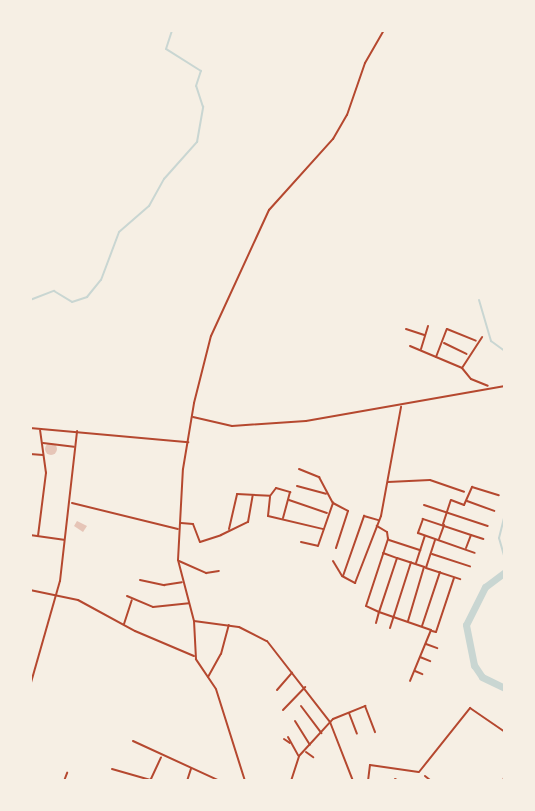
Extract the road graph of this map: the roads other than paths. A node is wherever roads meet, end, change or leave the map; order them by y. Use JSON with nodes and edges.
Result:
{"nodes":[{"id":1,"x":384,"y":30,"type":"edge"},
{"id":2,"x":428,"y":326,"type":"dead end"},
{"id":3,"x":406,"y":329,"type":"dead end"},
{"id":4,"x":425,"y":335,"type":"junction"},
{"id":5,"x":481,"y":337,"type":"dead end"},
{"id":6,"x":476,"y":341,"type":"junction"},
{"id":7,"x":442,"y":342,"type":"junction"},
{"id":8,"x":410,"y":346,"type":"dead end"},
{"id":9,"x":421,"y":350,"type":"junction"},
{"id":10,"x":468,"y":354,"type":"junction"},
{"id":11,"x":436,"y":357,"type":"junction"},
{"id":12,"x":462,"y":368,"type":"junction"},
{"id":13,"x":489,"y":386,"type":"junction"},
{"id":14,"x":505,"y":386,"type":"edge"},
{"id":15,"x":401,"y":405,"type":"junction"},
{"id":16,"x":192,"y":417,"type":"junction"},
{"id":17,"x":30,"y":428,"type":"edge"},
{"id":18,"x":40,"y":429,"type":"junction"},
{"id":19,"x":77,"y":431,"type":"junction"},
{"id":20,"x":188,"y":442,"type":"junction"},
{"id":21,"x":42,"y":443,"type":"junction"},
{"id":22,"x":75,"y":448,"type":"junction"},
{"id":23,"x":30,"y":454,"type":"edge"},
{"id":24,"x":44,"y":455,"type":"junction"},
{"id":25,"x":299,"y":470,"type":"dead end"},
{"id":26,"x":387,"y":482,"type":"junction"},
{"id":27,"x":297,"y":486,"type":"dead end"},
{"id":28,"x":464,"y":492,"type":"dead end"},
{"id":29,"x":253,"y":494,"type":"junction"},
{"id":30,"x":327,"y":494,"type":"junction"},
{"id":31,"x":499,"y":495,"type":"dead end"},
{"id":32,"x":270,"y":496,"type":"junction"},
{"id":33,"x":289,"y":500,"type":"junction"},
{"id":34,"x":466,"y":500,"type":"junction"},
{"id":35,"x":333,"y":502,"type":"junction"},
{"id":36,"x":70,"y":503,"type":"junction"},
{"id":37,"x":424,"y":505,"type":"dead end"},
{"id":38,"x":494,"y":511,"type":"dead end"},
{"id":39,"x":447,"y":512,"type":"junction"},
{"id":40,"x":328,"y":513,"type":"junction"},
{"id":41,"x":283,"y":518,"type":"junction"},
{"id":42,"x":379,"y":520,"type":"junction"},
{"id":43,"x":180,"y":523,"type":"junction"},
{"id":44,"x":443,"y":525,"type":"junction"},
{"id":45,"x":377,"y":526,"type":"junction"},
{"id":46,"x":488,"y":526,"type":"dead end"},
{"id":47,"x":229,"y":529,"type":"junction"},
{"id":48,"x":323,"y":529,"type":"junction"},
{"id":49,"x":179,"y":530,"type":"junction"},
{"id":50,"x":30,"y":535,"type":"edge"},
{"id":51,"x":471,"y":535,"type":"junction"},
{"id":52,"x":425,"y":536,"type":"junction"},
{"id":53,"x":38,"y":537,"type":"junction"},
{"id":54,"x":388,"y":539,"type":"junction"},
{"id":55,"x":482,"y":539,"type":"dead end"},
{"id":56,"x":437,"y":540,"type":"junction"},
{"id":57,"x":65,"y":541,"type":"junction"},
{"id":58,"x":301,"y":542,"type":"dead end"},
{"id":59,"x":336,"y":548,"type":"dead end"},
{"id":60,"x":420,"y":550,"type":"junction"},
{"id":61,"x":466,"y":550,"type":"junction"},
{"id":62,"x":383,"y":552,"type":"junction"},
{"id":63,"x":431,"y":553,"type":"junction"},
{"id":64,"x":475,"y":553,"type":"dead end"},
{"id":65,"x":397,"y":558,"type":"junction"},
{"id":66,"x":178,"y":560,"type":"junction"},
{"id":67,"x":333,"y":561,"type":"dead end"},
{"id":68,"x":411,"y":562,"type":"junction"},
{"id":69,"x":415,"y":564,"type":"junction"},
{"id":70,"x":470,"y":566,"type":"dead end"},
{"id":71,"x":425,"y":568,"type":"junction"},
{"id":72,"x":219,"y":571,"type":"dead end"},
{"id":73,"x":440,"y":572,"type":"junction"},
{"id":74,"x":342,"y":576,"type":"junction"},
{"id":75,"x":454,"y":577,"type":"junction"},
{"id":76,"x":460,"y":579,"type":"dead end"},
{"id":77,"x":140,"y":580,"type":"dead end"},
{"id":78,"x":184,"y":582,"type":"junction"},
{"id":79,"x":30,"y":590,"type":"edge"},
{"id":80,"x":57,"y":592,"type":"junction"},
{"id":81,"x":127,"y":596,"type":"dead end"},
{"id":82,"x":132,"y":600,"type":"junction"},
{"id":83,"x":190,"y":603,"type":"junction"},
{"id":84,"x":379,"y":612,"type":"junction"},
{"id":85,"x":393,"y":617,"type":"junction"},
{"id":86,"x":194,"y":621,"type":"junction"},
{"id":87,"x":408,"y":622,"type":"junction"},
{"id":88,"x":376,"y":623,"type":"dead end"},
{"id":89,"x":124,"y":625,"type":"junction"},
{"id":90,"x":229,"y":625,"type":"junction"},
{"id":91,"x":422,"y":627,"type":"junction"},
{"id":92,"x":390,"y":628,"type":"dead end"},
{"id":93,"x":431,"y":630,"type":"junction"},
{"id":94,"x":425,"y":644,"type":"junction"},
{"id":95,"x":437,"y":648,"type":"dead end"},
{"id":96,"x":195,"y":656,"type":"junction"},
{"id":97,"x":419,"y":657,"type":"junction"},
{"id":98,"x":430,"y":661,"type":"dead end"},
{"id":99,"x":30,"y":670,"type":"edge"},
{"id":100,"x":414,"y":671,"type":"junction"},
{"id":101,"x":34,"y":672,"type":"junction"},
{"id":102,"x":293,"y":672,"type":"junction"},
{"id":103,"x":422,"y":674,"type":"dead end"},
{"id":104,"x":207,"y":678,"type":"junction"},
{"id":105,"x":410,"y":681,"type":"dead end"},
{"id":106,"x":30,"y":686,"type":"edge"},
{"id":107,"x":305,"y":686,"type":"junction"},
{"id":108,"x":277,"y":690,"type":"dead end"},
{"id":109,"x":301,"y":706,"type":"dead end"},
{"id":110,"x":283,"y":710,"type":"dead end"},
{"id":111,"x":349,"y":713,"type":"junction"},
{"id":112,"x":295,"y":721,"type":"dead end"},
{"id":113,"x":330,"y":722,"type":"junction"},
{"id":114,"x":375,"y":732,"type":"dead end"},
{"id":115,"x":505,"y":732,"type":"edge"},
{"id":116,"x":321,"y":734,"type":"junction"},
{"id":117,"x":358,"y":734,"type":"dead end"},
{"id":118,"x":288,"y":737,"type":"dead end"},
{"id":119,"x":284,"y":739,"type":"dead end"},
{"id":120,"x":133,"y":741,"type":"dead end"},
{"id":121,"x":291,"y":743,"type":"junction"},
{"id":122,"x":310,"y":746,"type":"junction"},
{"id":123,"x":305,"y":751,"type":"junction"},
{"id":124,"x":161,"y":755,"type":"junction"},
{"id":125,"x":299,"y":756,"type":"junction"},
{"id":126,"x":313,"y":757,"type":"dead end"},
{"id":127,"x":191,"y":768,"type":"junction"},
{"id":128,"x":112,"y":769,"type":"dead end"},
{"id":129,"x":67,"y":773,"type":"dead end"},
{"id":130,"x":505,"y":774,"type":"edge"},
{"id":131,"x":425,"y":776,"type":"dead end"},
{"id":132,"x":395,"y":779,"type":"dead end"},
{"id":133,"x":150,"y":780,"type":"edge"},
{"id":134,"x":64,"y":781,"type":"edge"},
{"id":135,"x":187,"y":781,"type":"edge"},
{"id":136,"x":220,"y":781,"type":"edge"},
{"id":137,"x":245,"y":781,"type":"edge"},
{"id":138,"x":291,"y":781,"type":"edge"},
{"id":139,"x":353,"y":781,"type":"edge"},
{"id":140,"x":368,"y":781,"type":"edge"},
{"id":141,"x":399,"y":781,"type":"edge"},
{"id":142,"x":430,"y":781,"type":"edge"},
{"id":143,"x":503,"y":781,"type":"edge"}],
"edges":[{"from":1,"to":16,"type":"street"},
{"from":2,"to":4,"type":"street"},
{"from":3,"to":4,"type":"street"},
{"from":4,"to":9,"type":"street"},
{"from":5,"to":6,"type":"street"},
{"from":6,"to":7,"type":"street"},
{"from":6,"to":10,"type":"street"},
{"from":7,"to":10,"type":"street"},
{"from":7,"to":11,"type":"street"},
{"from":8,"to":9,"type":"street"},
{"from":9,"to":11,"type":"street"},
{"from":10,"to":12,"type":"street"},
{"from":11,"to":12,"type":"street"},
{"from":12,"to":13,"type":"street"},
{"from":13,"to":14,"type":"street"},
{"from":13,"to":15,"type":"street"},
{"from":15,"to":16,"type":"street"},
{"from":15,"to":26,"type":"street"},
{"from":16,"to":20,"type":"street"},
{"from":17,"to":18,"type":"street"},
{"from":18,"to":19,"type":"street"},
{"from":18,"to":21,"type":"street"},
{"from":19,"to":20,"type":"street"},
{"from":19,"to":22,"type":"street"},
{"from":20,"to":43,"type":"street"},
{"from":21,"to":22,"type":"street"},
{"from":21,"to":24,"type":"street"},
{"from":22,"to":36,"type":"street"},
{"from":23,"to":24,"type":"street"},
{"from":24,"to":53,"type":"street"},
{"from":25,"to":30,"type":"street"},
{"from":26,"to":28,"type":"street"},
{"from":26,"to":42,"type":"street"},
{"from":27,"to":30,"type":"street"},
{"from":29,"to":32,"type":"street"},
{"from":29,"to":47,"type":"street"},
{"from":29,"to":47,"type":"street"},
{"from":30,"to":35,"type":"street"},
{"from":31,"to":34,"type":"street"},
{"from":32,"to":33,"type":"street"},
{"from":32,"to":41,"type":"street"},
{"from":33,"to":40,"type":"street"},
{"from":33,"to":41,"type":"street"},
{"from":34,"to":38,"type":"street"},
{"from":34,"to":39,"type":"street"},
{"from":35,"to":40,"type":"street"},
{"from":35,"to":59,"type":"street"},
{"from":36,"to":49,"type":"street"},
{"from":36,"to":57,"type":"street"},
{"from":37,"to":39,"type":"street"},
{"from":39,"to":44,"type":"street"},
{"from":39,"to":46,"type":"street"},
{"from":40,"to":48,"type":"street"},
{"from":41,"to":48,"type":"street"},
{"from":42,"to":45,"type":"street"},
{"from":42,"to":74,"type":"street"},
{"from":43,"to":47,"type":"street"},
{"from":43,"to":49,"type":"street"},
{"from":44,"to":51,"type":"street"},
{"from":44,"to":52,"type":"street"},
{"from":44,"to":56,"type":"street"},
{"from":45,"to":54,"type":"street"},
{"from":45,"to":74,"type":"street"},
{"from":48,"to":58,"type":"street"},
{"from":49,"to":66,"type":"street"},
{"from":50,"to":53,"type":"street"},
{"from":51,"to":55,"type":"street"},
{"from":51,"to":61,"type":"street"},
{"from":52,"to":56,"type":"street"},
{"from":52,"to":60,"type":"street"},
{"from":53,"to":57,"type":"street"},
{"from":54,"to":60,"type":"street"},
{"from":54,"to":62,"type":"street"},
{"from":56,"to":61,"type":"street"},
{"from":56,"to":63,"type":"street"},
{"from":57,"to":80,"type":"street"},
{"from":60,"to":69,"type":"street"},
{"from":61,"to":64,"type":"street"},
{"from":62,"to":65,"type":"street"},
{"from":62,"to":84,"type":"street"},
{"from":63,"to":70,"type":"street"},
{"from":63,"to":71,"type":"street"},
{"from":65,"to":68,"type":"street"},
{"from":65,"to":84,"type":"street"},
{"from":66,"to":72,"type":"street"},
{"from":66,"to":78,"type":"street"},
{"from":67,"to":74,"type":"street"},
{"from":68,"to":69,"type":"street"},
{"from":68,"to":85,"type":"street"},
{"from":69,"to":71,"type":"street"},
{"from":71,"to":73,"type":"street"},
{"from":71,"to":87,"type":"street"},
{"from":73,"to":75,"type":"street"},
{"from":73,"to":91,"type":"street"},
{"from":75,"to":76,"type":"street"},
{"from":75,"to":93,"type":"street"},
{"from":77,"to":78,"type":"street"},
{"from":78,"to":83,"type":"street"},
{"from":79,"to":80,"type":"street"},
{"from":80,"to":89,"type":"street"},
{"from":80,"to":101,"type":"street"},
{"from":81,"to":82,"type":"street"},
{"from":82,"to":83,"type":"street"},
{"from":82,"to":89,"type":"street"},
{"from":83,"to":86,"type":"street"},
{"from":84,"to":85,"type":"street"},
{"from":84,"to":88,"type":"street"},
{"from":85,"to":87,"type":"street"},
{"from":85,"to":92,"type":"street"},
{"from":86,"to":90,"type":"street"},
{"from":86,"to":96,"type":"street"},
{"from":87,"to":91,"type":"street"},
{"from":89,"to":96,"type":"street"},
{"from":90,"to":102,"type":"street"},
{"from":90,"to":104,"type":"street"},
{"from":91,"to":93,"type":"street"},
{"from":93,"to":94,"type":"street"},
{"from":94,"to":95,"type":"street"},
{"from":94,"to":97,"type":"street"},
{"from":96,"to":104,"type":"street"},
{"from":97,"to":98,"type":"street"},
{"from":97,"to":100,"type":"street"},
{"from":99,"to":101,"type":"street"},
{"from":100,"to":103,"type":"street"},
{"from":100,"to":105,"type":"street"},
{"from":101,"to":106,"type":"street"},
{"from":102,"to":107,"type":"street"},
{"from":102,"to":108,"type":"street"},
{"from":104,"to":137,"type":"street"},
{"from":107,"to":110,"type":"street"},
{"from":107,"to":113,"type":"street"},
{"from":109,"to":116,"type":"street"},
{"from":111,"to":113,"type":"street"},
{"from":111,"to":114,"type":"street"},
{"from":111,"to":117,"type":"street"},
{"from":112,"to":122,"type":"street"},
{"from":113,"to":116,"type":"street"},
{"from":113,"to":139,"type":"street"},
{"from":115,"to":140,"type":"street"},
{"from":116,"to":122,"type":"street"},
{"from":118,"to":121,"type":"street"},
{"from":119,"to":121,"type":"street"},
{"from":120,"to":124,"type":"street"},
{"from":121,"to":125,"type":"street"},
{"from":122,"to":123,"type":"street"},
{"from":123,"to":125,"type":"street"},
{"from":123,"to":126,"type":"street"},
{"from":124,"to":127,"type":"street"},
{"from":124,"to":133,"type":"street"},
{"from":125,"to":138,"type":"street"},
{"from":127,"to":135,"type":"street"},
{"from":127,"to":136,"type":"street"},
{"from":128,"to":133,"type":"street"},
{"from":129,"to":134,"type":"street"},
{"from":130,"to":143,"type":"street"},
{"from":131,"to":142,"type":"street"},
{"from":132,"to":141,"type":"street"}]}
